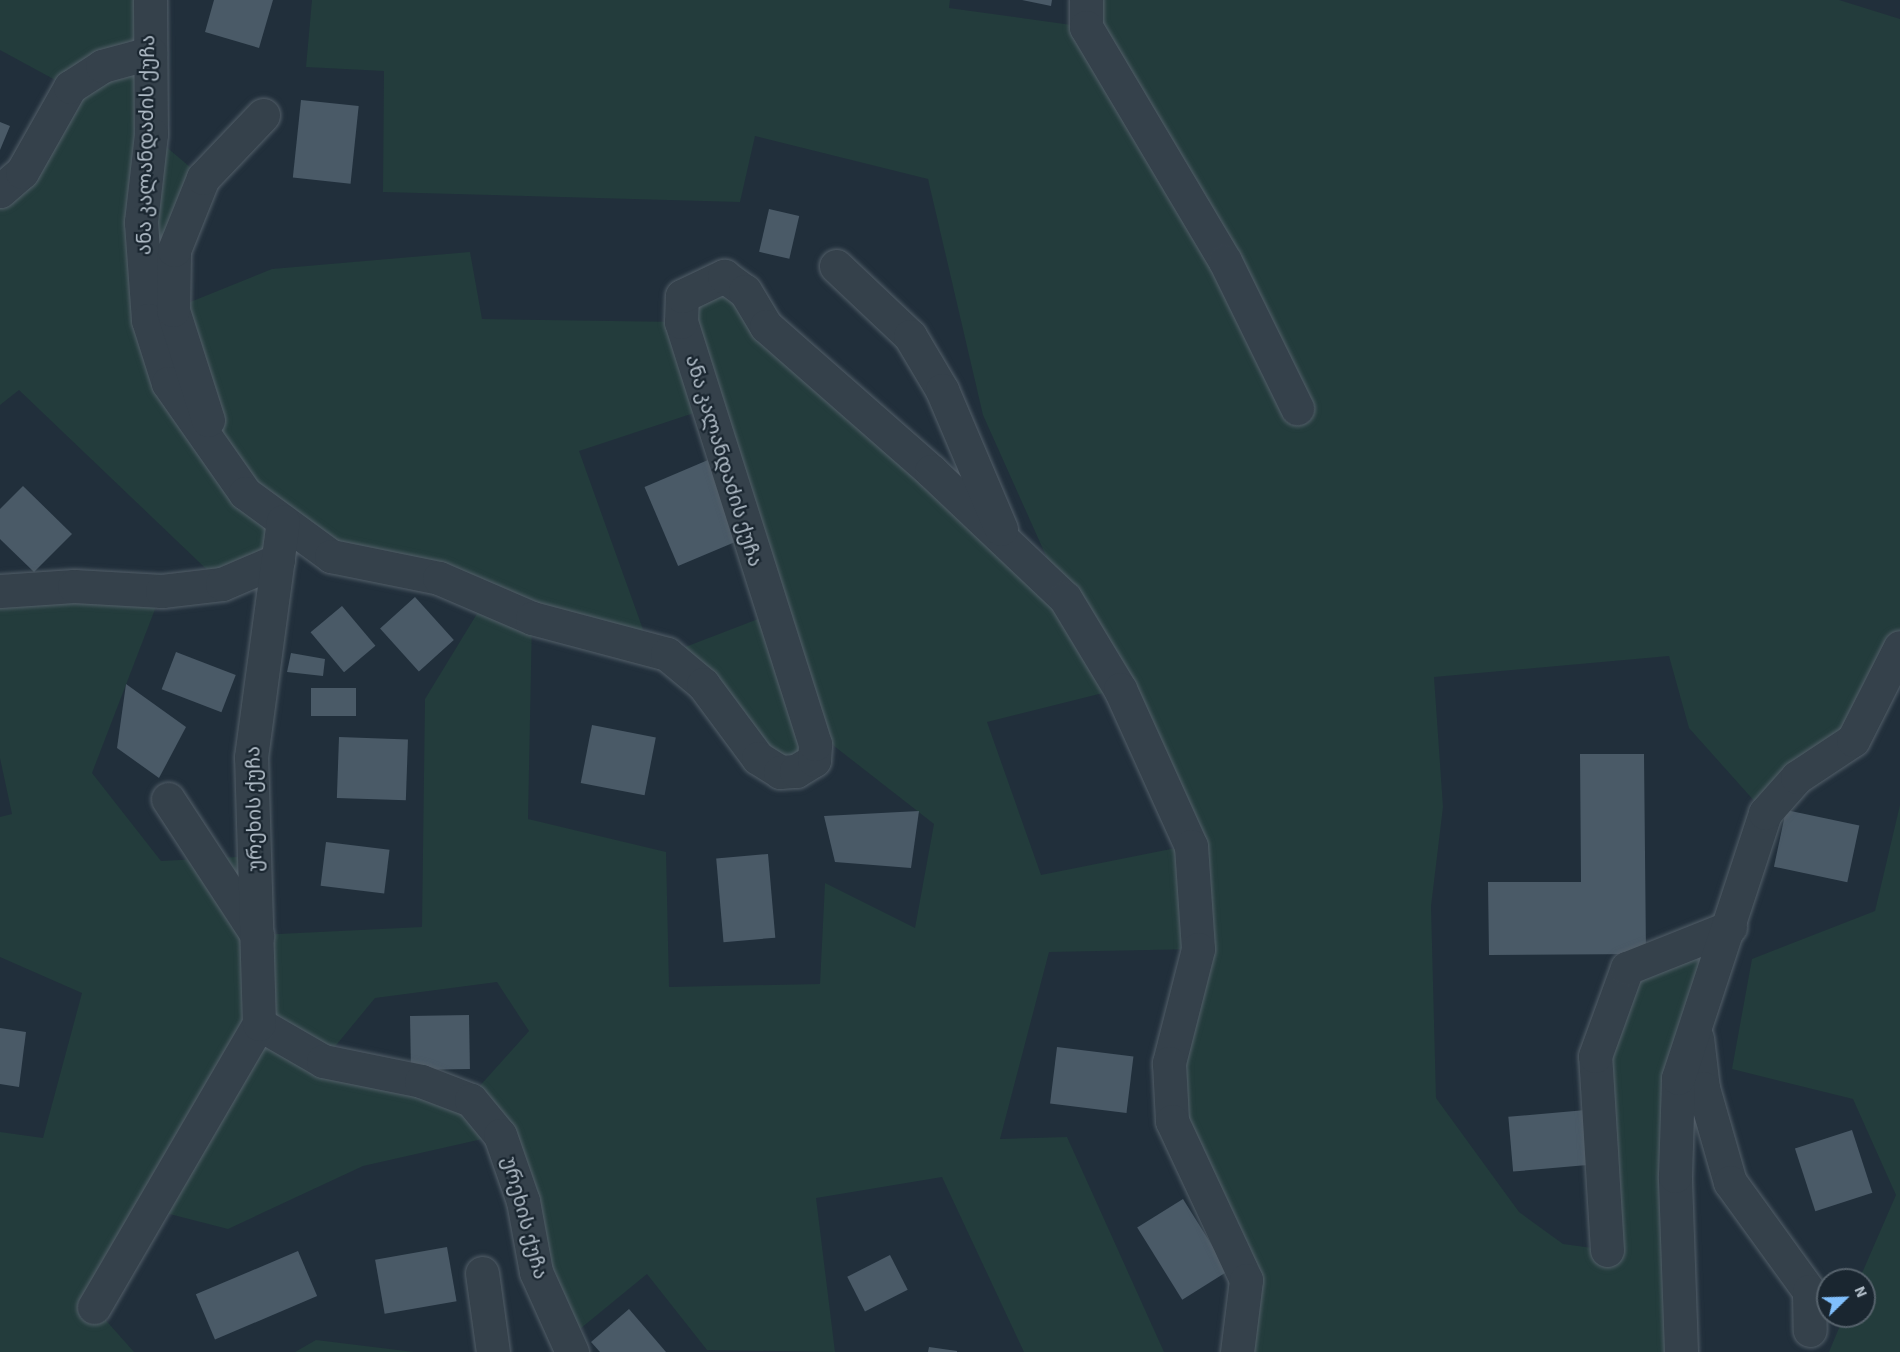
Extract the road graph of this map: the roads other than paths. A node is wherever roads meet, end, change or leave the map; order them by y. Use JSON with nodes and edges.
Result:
{"nodes":[{"id":1,"x":150,"y":0,"type":"edge"},
{"id":2,"x":1086,"y":0,"type":"edge"},
{"id":3,"x":150,"y":53,"type":"junction"},
{"id":4,"x":263,"y":115,"type":"dead end"},
{"id":5,"x":0,"y":191,"type":"edge"},
{"id":6,"x":836,"y":266,"type":"dead end"},
{"id":7,"x":1297,"y":408,"type":"dead end"},
{"id":8,"x":223,"y":462,"type":"junction"},
{"id":9,"x":283,"y":521,"type":"junction"},
{"id":10,"x":1006,"y":542,"type":"junction"},
{"id":11,"x":278,"y":560,"type":"junction"},
{"id":12,"x":0,"y":591,"type":"edge"},
{"id":13,"x":1900,"y":647,"type":"edge"},
{"id":14,"x":168,"y":799,"type":"dead end"},
{"id":15,"x":1730,"y":927,"type":"junction"},
{"id":16,"x":257,"y":935,"type":"junction"},
{"id":17,"x":259,"y":1024,"type":"junction"},
{"id":18,"x":1697,"y":1030,"type":"junction"},
{"id":19,"x":1607,"y":1250,"type":"dead end"},
{"id":20,"x":482,"y":1273,"type":"dead end"},
{"id":21,"x":94,"y":1307,"type":"dead end"},
{"id":22,"x":1810,"y":1330,"type":"dead end"},
{"id":23,"x":566,"y":1348,"type":"edge"},
{"id":24,"x":493,"y":1352,"type":"edge"},
{"id":25,"x":1237,"y":1352,"type":"edge"},
{"id":26,"x":1681,"y":1352,"type":"edge"}],
"edges":[{"from":1,"to":3,"type":"street","name":"ანა კალანდაძის ქუჩა"},
{"from":2,"to":7,"type":"street"},
{"from":3,"to":5,"type":"street"},
{"from":3,"to":8,"type":"street","name":"ანა კალანდაძის ქუჩა"},
{"from":4,"to":8,"type":"street"},
{"from":6,"to":10,"type":"street"},
{"from":8,"to":9,"type":"street","name":"ანა კალანდაძის ქუჩა"},
{"from":9,"to":10,"type":"street","name":"ანა კალანდაძის ქუჩა"},
{"from":9,"to":11,"type":"street","name":"ურეხის ქუჩა"},
{"from":10,"to":25,"type":"street","name":"ანა კალანდაძის ქუჩა"},
{"from":11,"to":12,"type":"street"},
{"from":11,"to":16,"type":"street","name":"ურეხის ქუჩა"},
{"from":13,"to":15,"type":"street"},
{"from":14,"to":16,"type":"street"},
{"from":15,"to":18,"type":"street"},
{"from":15,"to":19,"type":"street"},
{"from":16,"to":17,"type":"street","name":"ურეხის ქუჩა"},
{"from":17,"to":21,"type":"street"},
{"from":17,"to":23,"type":"street","name":"ურეხის ქუჩა"},
{"from":18,"to":22,"type":"street"},
{"from":18,"to":26,"type":"street"},
{"from":20,"to":24,"type":"street"}]}
